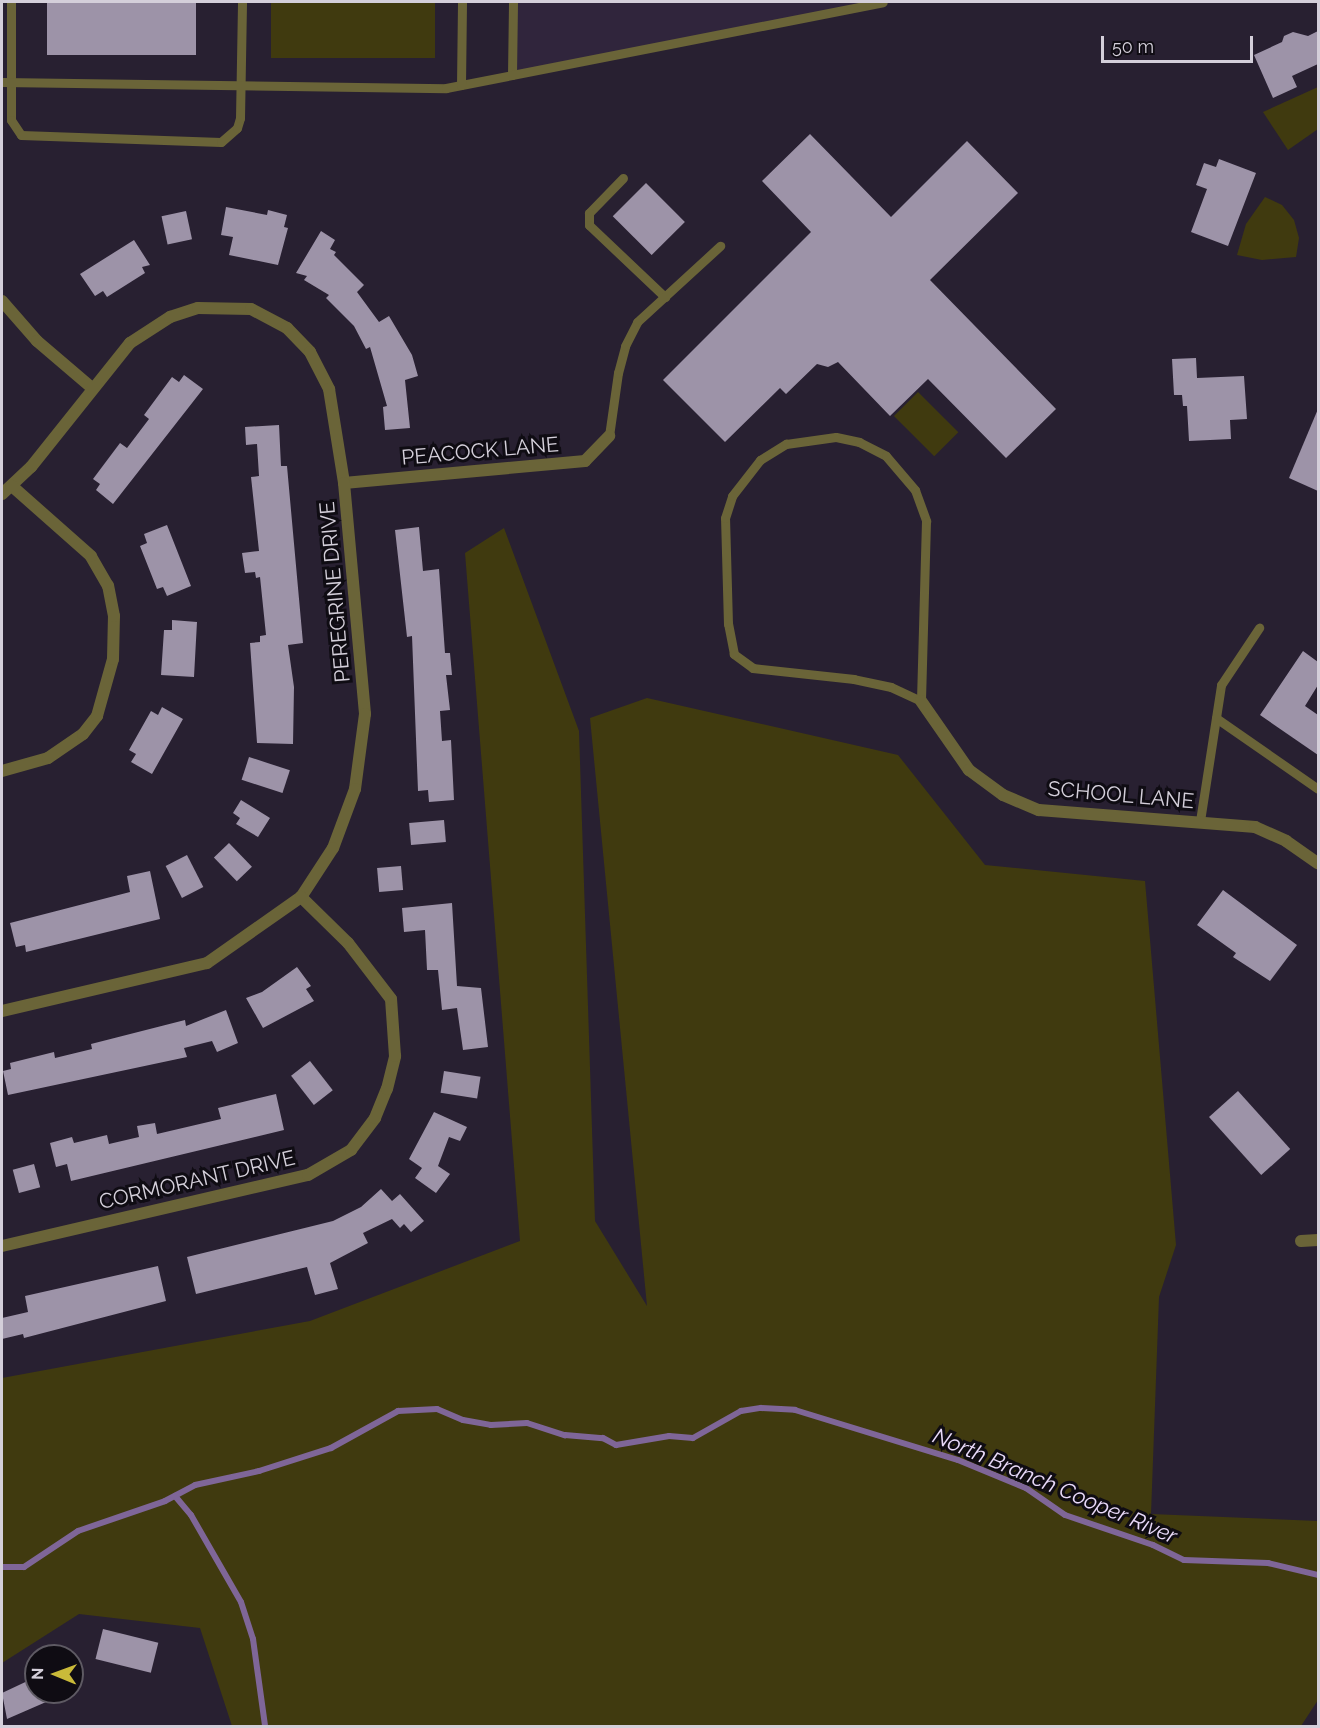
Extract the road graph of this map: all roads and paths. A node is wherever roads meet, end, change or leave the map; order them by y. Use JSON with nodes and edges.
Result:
{"nodes":[{"id":1,"x":11,"y":2,"type":"edge"},
{"id":2,"x":242,"y":2,"type":"edge"},
{"id":3,"x":462,"y":2,"type":"edge"},
{"id":4,"x":513,"y":2,"type":"edge"},
{"id":5,"x":883,"y":2,"type":"edge"},
{"id":6,"x":512,"y":75,"type":"junction"},
{"id":7,"x":6,"y":82,"type":"edge"},
{"id":8,"x":242,"y":85,"type":"junction"},
{"id":9,"x":461,"y":85,"type":"junction"},
{"id":10,"x":622,"y":178,"type":"dead end"},
{"id":11,"x":720,"y":246,"type":"dead end"},
{"id":12,"x":665,"y":297,"type":"junction"},
{"id":13,"x":2,"y":301,"type":"edge"},
{"id":14,"x":92,"y":388,"type":"junction"},
{"id":15,"x":609,"y":436,"type":"joint"},
{"id":16,"x":344,"y":483,"type":"junction"},
{"id":17,"x":12,"y":486,"type":"junction"},
{"id":18,"x":2,"y":494,"type":"edge"},
{"id":19,"x":1259,"y":628,"type":"dead end"},
{"id":20,"x":921,"y":701,"type":"junction"},
{"id":21,"x":1216,"y":718,"type":"junction"},
{"id":22,"x":2,"y":771,"type":"edge"},
{"id":23,"x":1318,"y":789,"type":"edge"},
{"id":24,"x":1200,"y":821,"type":"junction"},
{"id":25,"x":1318,"y":863,"type":"edge"},
{"id":26,"x":301,"y":897,"type":"junction"},
{"id":27,"x":2,"y":1011,"type":"edge"},
{"id":28,"x":1318,"y":1240,"type":"edge"},
{"id":29,"x":1301,"y":1241,"type":"dead end"},
{"id":30,"x":2,"y":1246,"type":"edge"}],
"edges":[{"from":1,"to":7,"type":"lane"},
{"from":2,"to":8,"type":"lane"},
{"from":3,"to":9,"type":"lane"},
{"from":4,"to":6,"type":"lane"},
{"from":5,"to":6,"type":"lane"},
{"from":6,"to":9,"type":"lane"},
{"from":7,"to":8,"type":"lane"},
{"from":7,"to":8,"type":"lane"},
{"from":8,"to":9,"type":"lane"},
{"from":10,"to":12,"type":"lane"},
{"from":11,"to":12,"type":"lane"},
{"from":12,"to":15,"type":"lane"},
{"from":13,"to":14,"type":"street"},
{"from":14,"to":16,"type":"street","name":"PEREGRINE DRIVE"},
{"from":14,"to":17,"type":"street","name":"PEREGRINE DRIVE"},
{"from":15,"to":16,"type":"street","name":"PEACOCK LANE"},
{"from":16,"to":26,"type":"street","name":"PEREGRINE DRIVE"},
{"from":17,"to":18,"type":"street","name":"PEREGRINE DRIVE"},
{"from":17,"to":22,"type":"street"},
{"from":19,"to":21,"type":"lane"},
{"from":20,"to":20,"type":"lane"},
{"from":20,"to":24,"type":"street","name":"SCHOOL LANE"},
{"from":21,"to":23,"type":"lane"},
{"from":21,"to":24,"type":"lane"},
{"from":24,"to":25,"type":"street","name":"SCHOOL LANE"},
{"from":26,"to":27,"type":"street","name":"PEREGRINE DRIVE"},
{"from":26,"to":30,"type":"street","name":"CORMORANT DRIVE"},
{"from":28,"to":29,"type":"street"}]}
